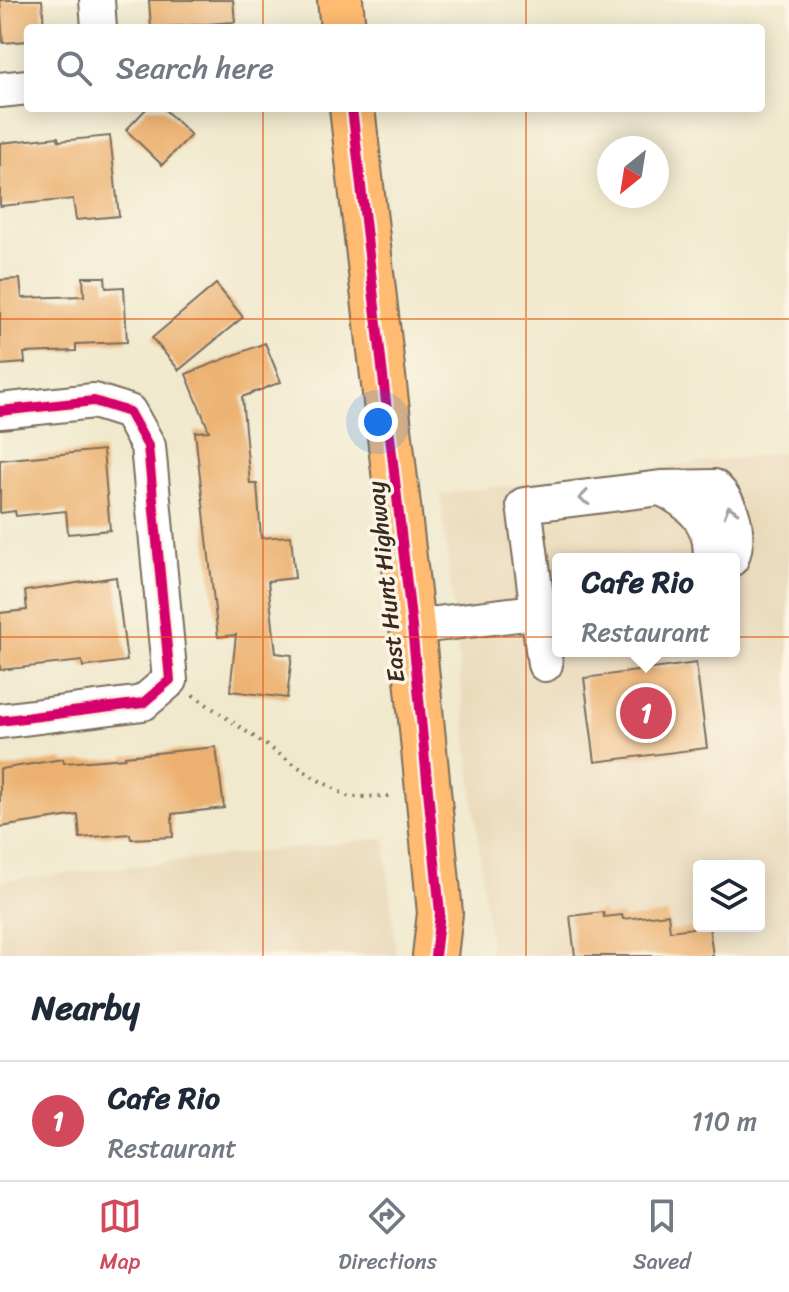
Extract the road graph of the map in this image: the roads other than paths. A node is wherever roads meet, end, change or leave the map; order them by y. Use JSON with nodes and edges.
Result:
{"nodes":[{"id":1,"x":97,"y":0,"type":"edge"},
{"id":2,"x":340,"y":0,"type":"edge"},
{"id":3,"x":99,"y":24,"type":"edge"},
{"id":4,"x":343,"y":24,"type":"edge"},
{"id":5,"x":24,"y":87,"type":"edge"},
{"id":6,"x":0,"y":90,"type":"edge"},
{"id":7,"x":352,"y":112,"type":"edge"},
{"id":8,"x":0,"y":411,"type":"edge"},
{"id":9,"x":661,"y":488,"type":"junction"},
{"id":10,"x":711,"y":553,"type":"edge"},
{"id":11,"x":733,"y":553,"type":"edge"},
{"id":12,"x":548,"y":611,"type":"edge"},
{"id":13,"x":412,"y":627,"type":"junction"},
{"id":14,"x":545,"y":664,"type":"dead end"},
{"id":15,"x":0,"y":721,"type":"edge"},
{"id":16,"x":440,"y":913,"type":"junction"},
{"id":17,"x":435,"y":956,"type":"edge"},
{"id":18,"x":466,"y":956,"type":"edge"}],
"edges":[{"from":1,"to":3,"type":"street"},
{"from":2,"to":4,"type":"main road"},
{"from":5,"to":6,"type":"street"},
{"from":7,"to":13,"type":"main road","name":"East Hunt Highway"},
{"from":8,"to":15,"type":"street"},
{"from":9,"to":10,"type":"street"},
{"from":11,"to":9,"type":"street","one_way":true},
{"from":9,"to":12,"type":"street","one_way":true},
{"from":12,"to":13,"type":"street"},
{"from":12,"to":14,"type":"street"},
{"from":13,"to":16,"type":"main road","name":"East Hunt Highway"},
{"from":16,"to":17,"type":"main road","name":"East Hunt Highway"},
{"from":16,"to":18,"type":"main road","name":"East Hunt Highway"}]}
